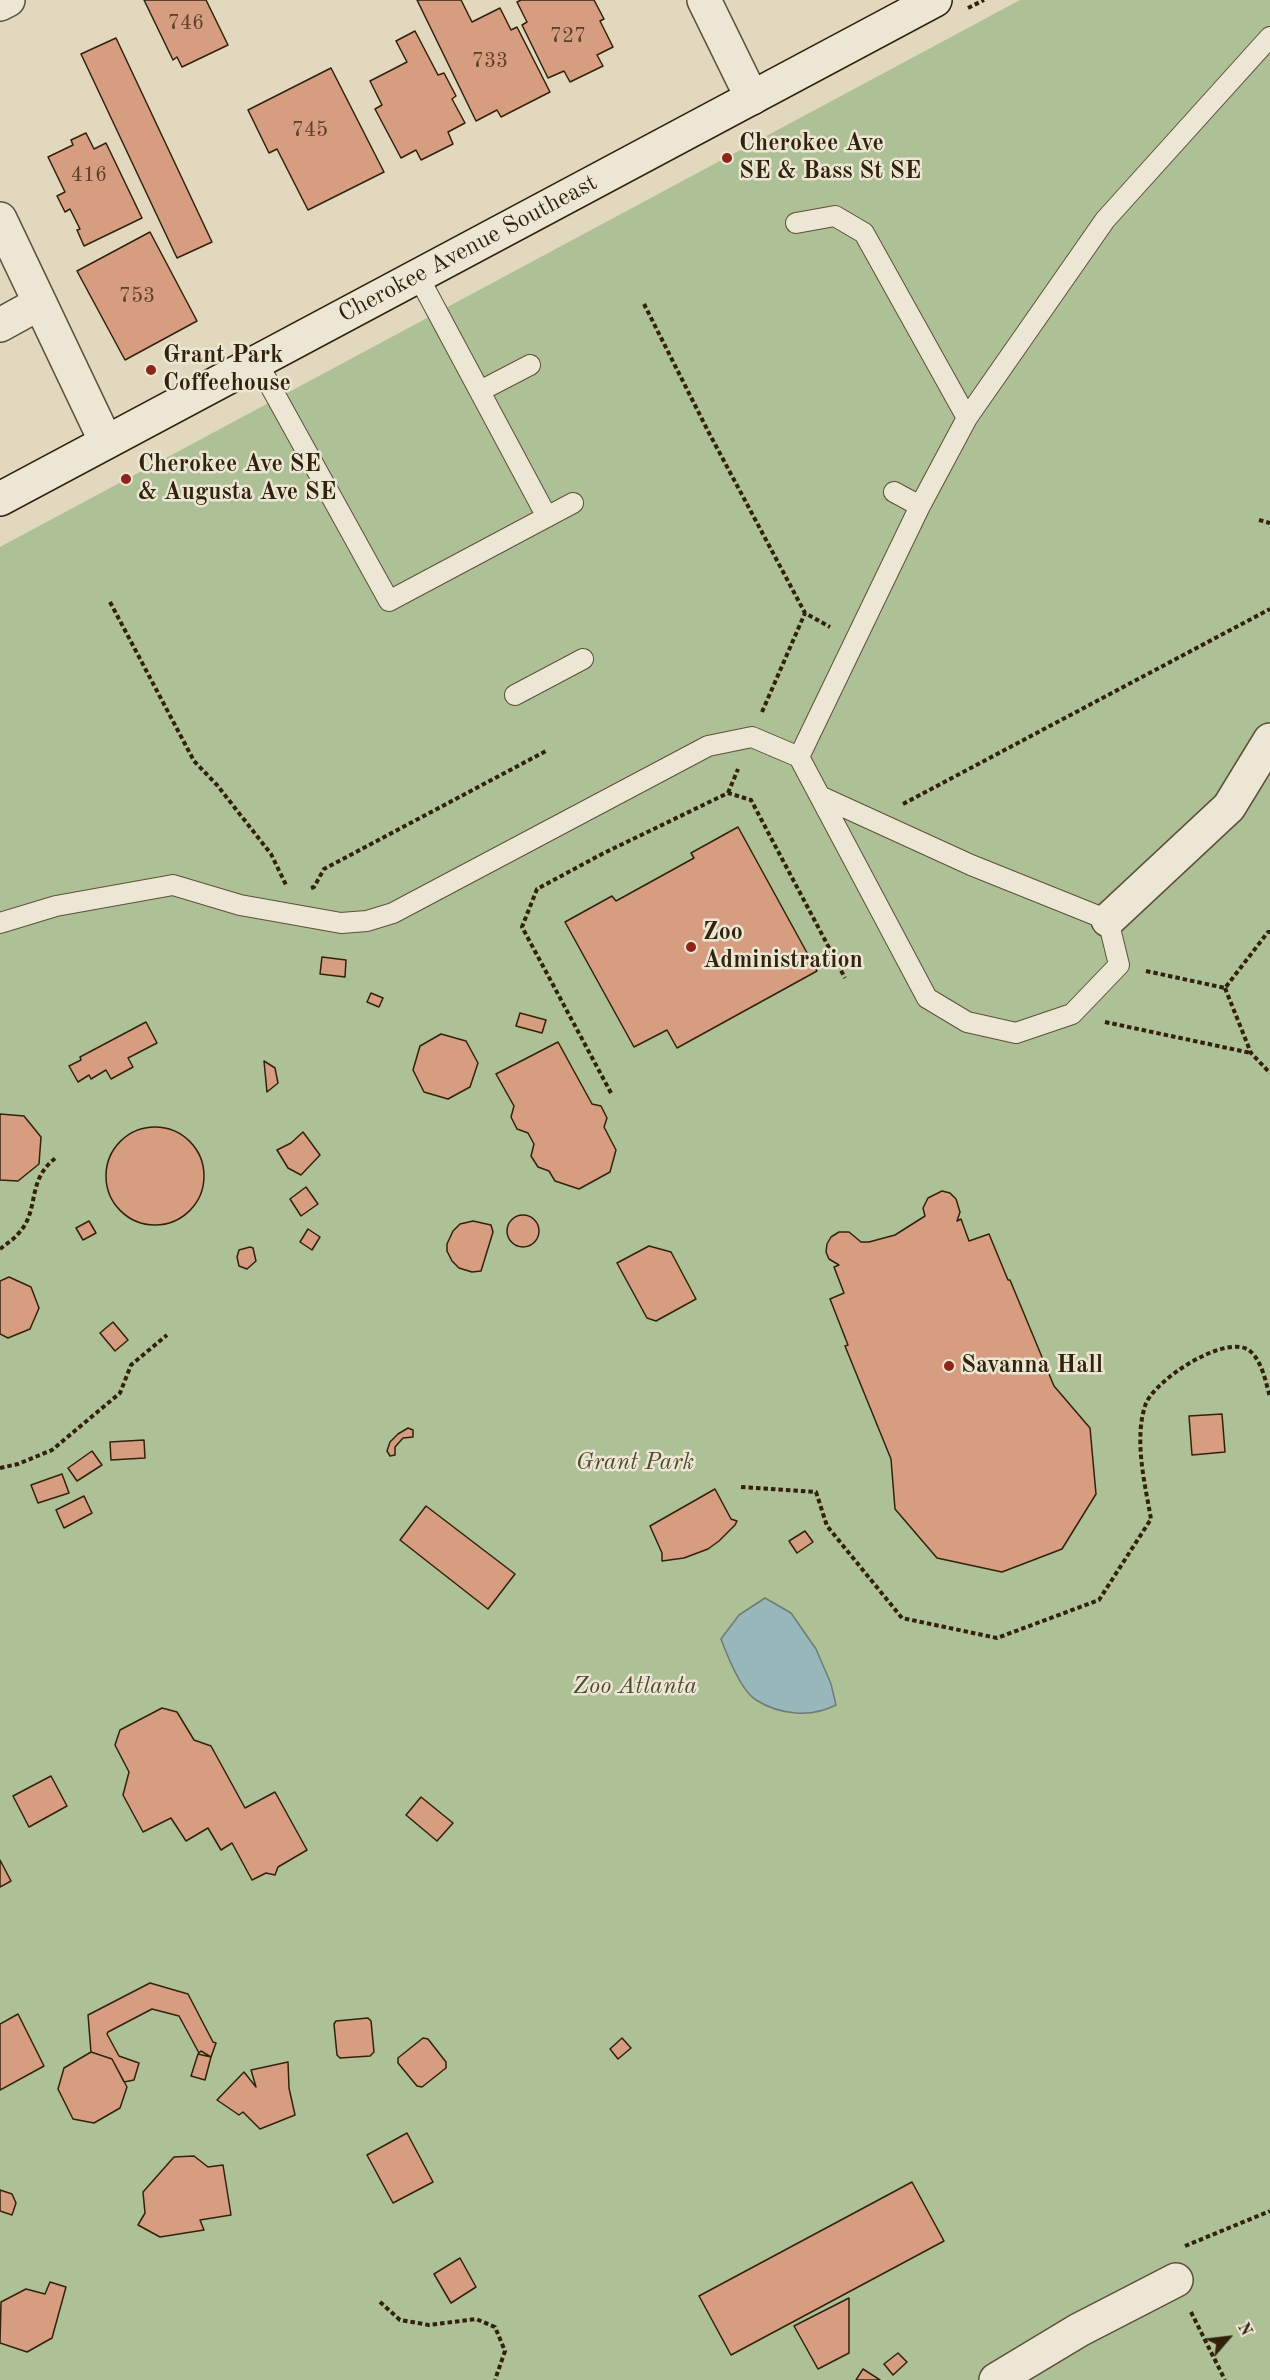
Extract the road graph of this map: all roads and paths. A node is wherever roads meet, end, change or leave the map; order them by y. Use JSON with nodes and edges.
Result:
{"nodes":[{"id":1,"x":8,"y":0,"type":"edge"},
{"id":2,"x":704,"y":0,"type":"edge"},
{"id":3,"x":935,"y":0,"type":"edge"},
{"id":4,"x":0,"y":4,"type":"edge"},
{"id":5,"x":1270,"y":37,"type":"edge"},
{"id":6,"x":752,"y":98,"type":"junction"},
{"id":7,"x":0,"y":219,"type":"edge"},
{"id":8,"x":796,"y":223,"type":"dead end"},
{"id":9,"x":418,"y":276,"type":"junction"},
{"id":10,"x":40,"y":303,"type":"junction"},
{"id":11,"x":644,"y":304,"type":"dead end"},
{"id":12,"x":0,"y":325,"type":"edge"},
{"id":13,"x":256,"y":362,"type":"junction"},
{"id":14,"x":530,"y":365,"type":"dead end"},
{"id":15,"x":480,"y":391,"type":"junction"},
{"id":16,"x":967,"y":418,"type":"junction"},
{"id":17,"x":106,"y":442,"type":"junction"},
{"id":18,"x":894,"y":492,"type":"dead end"},
{"id":19,"x":0,"y":499,"type":"edge"},
{"id":20,"x":573,"y":503,"type":"dead end"},
{"id":21,"x":920,"y":506,"type":"junction"},
{"id":22,"x":547,"y":517,"type":"junction"},
{"id":23,"x":1259,"y":520,"type":"dead end"},
{"id":24,"x":1270,"y":523,"type":"edge"},
{"id":25,"x":110,"y":602,"type":"dead end"},
{"id":26,"x":1270,"y":609,"type":"edge"},
{"id":27,"x":805,"y":613,"type":"junction"},
{"id":28,"x":855,"y":640,"type":"junction"},
{"id":29,"x":583,"y":659,"type":"dead end"},
{"id":30,"x":515,"y":695,"type":"dead end"},
{"id":31,"x":752,"y":737,"type":"junction"},
{"id":32,"x":1270,"y":740,"type":"edge"},
{"id":33,"x":546,"y":751,"type":"dead end"},
{"id":34,"x":799,"y":757,"type":"junction"},
{"id":35,"x":728,"y":793,"type":"junction"},
{"id":36,"x":822,"y":797,"type":"junction"},
{"id":37,"x":873,"y":819,"type":"junction"},
{"id":38,"x":288,"y":889,"type":"dead end"},
{"id":39,"x":307,"y":890,"type":"dead end"},
{"id":40,"x":1108,"y":921,"type":"junction"},
{"id":41,"x":0,"y":922,"type":"edge"},
{"id":42,"x":1270,"y":932,"type":"edge"},
{"id":43,"x":1119,"y":965,"type":"junction"},
{"id":44,"x":845,"y":978,"type":"dead end"},
{"id":45,"x":1225,"y":988,"type":"junction"},
{"id":46,"x":1072,"y":1014,"type":"junction"},
{"id":47,"x":1251,"y":1053,"type":"junction"},
{"id":48,"x":1270,"y":1073,"type":"edge"},
{"id":49,"x":611,"y":1093,"type":"dead end"},
{"id":50,"x":57,"y":1157,"type":"dead end"},
{"id":51,"x":0,"y":1249,"type":"edge"},
{"id":52,"x":167,"y":1335,"type":"dead end"},
{"id":53,"x":1270,"y":1397,"type":"edge"},
{"id":54,"x":0,"y":1468,"type":"edge"},
{"id":55,"x":741,"y":1487,"type":"dead end"},
{"id":56,"x":1176,"y":2280,"type":"dead end"},
{"id":57,"x":380,"y":2302,"type":"dead end"},
{"id":58,"x":495,"y":2380,"type":"edge"},
{"id":59,"x":996,"y":2380,"type":"edge"}],
"edges":[{"from":1,"to":4,"type":"street"},
{"from":2,"to":6,"type":"street"},
{"from":3,"to":6,"type":"street","name":"Cherokee Avenue Southeast"},
{"from":5,"to":16,"type":"lane"},
{"from":6,"to":9,"type":"street","name":"Cherokee Avenue Southeast"},
{"from":7,"to":10,"type":"street"},
{"from":8,"to":16,"type":"lane"},
{"from":9,"to":13,"type":"street","name":"Cherokee Avenue Southeast"},
{"from":9,"to":15,"type":"lane"},
{"from":10,"to":12,"type":"street"},
{"from":10,"to":17,"type":"street"},
{"from":11,"to":27,"type":"path"},
{"from":13,"to":17,"type":"street","name":"Cherokee Avenue Southeast"},
{"from":13,"to":22,"type":"lane"},
{"from":14,"to":15,"type":"lane"},
{"from":15,"to":22,"type":"lane"},
{"from":16,"to":21,"type":"lane"},
{"from":17,"to":19,"type":"street","name":"Cherokee Avenue Southeast"},
{"from":18,"to":21,"type":"lane"},
{"from":20,"to":22,"type":"lane"},
{"from":21,"to":28,"type":"lane"},
{"from":23,"to":24,"type":"path"},
{"from":25,"to":38,"type":"path"},
{"from":26,"to":37,"type":"path"},
{"from":27,"to":28,"type":"path"},
{"from":27,"to":31,"type":"path"},
{"from":28,"to":34,"type":"lane"},
{"from":29,"to":30,"type":"lane"},
{"from":31,"to":34,"type":"lane"},
{"from":31,"to":35,"type":"path"},
{"from":31,"to":41,"type":"lane"},
{"from":32,"to":40,"type":"street"},
{"from":33,"to":39,"type":"path"},
{"from":34,"to":36,"type":"lane"},
{"from":35,"to":44,"type":"path"},
{"from":35,"to":49,"type":"path"},
{"from":36,"to":37,"type":"lane"},
{"from":36,"to":46,"type":"lane"},
{"from":37,"to":40,"type":"lane"},
{"from":40,"to":43,"type":"lane"},
{"from":42,"to":45,"type":"path"},
{"from":43,"to":45,"type":"path"},
{"from":43,"to":46,"type":"lane"},
{"from":45,"to":47,"type":"path"},
{"from":46,"to":47,"type":"path"},
{"from":47,"to":48,"type":"path"},
{"from":50,"to":51,"type":"path"},
{"from":52,"to":54,"type":"path"},
{"from":53,"to":55,"type":"path"},
{"from":56,"to":59,"type":"street"},
{"from":57,"to":58,"type":"path"}]}
